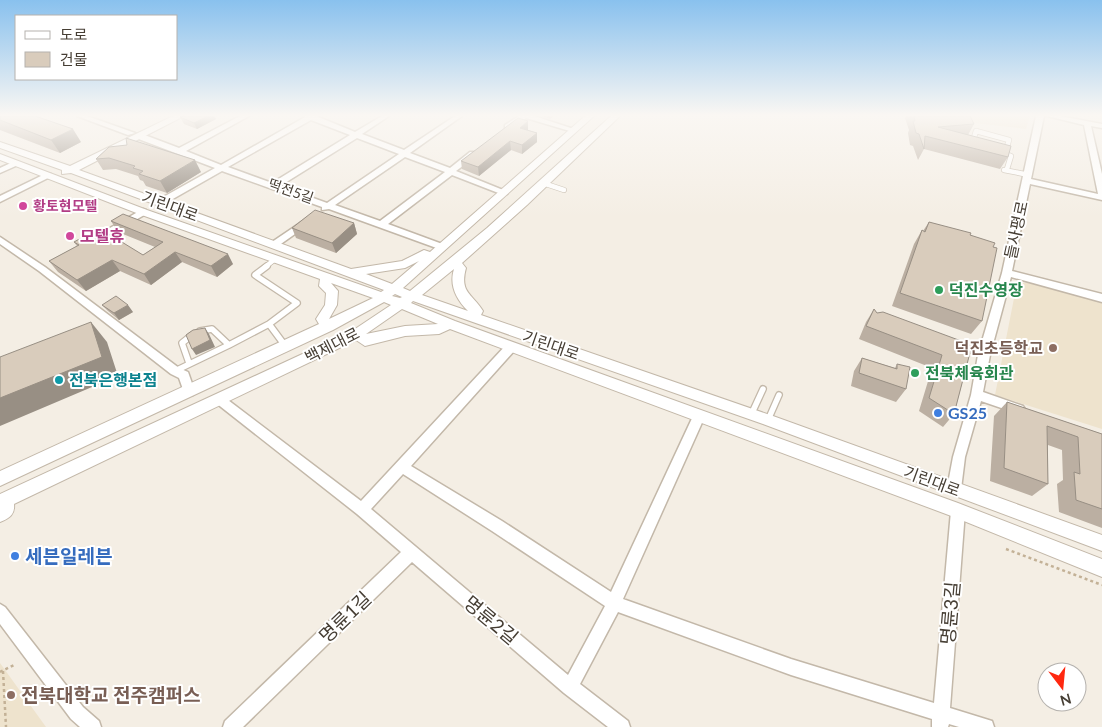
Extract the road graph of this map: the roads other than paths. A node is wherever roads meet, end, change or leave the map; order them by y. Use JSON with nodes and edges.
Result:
{"nodes":[{"id":1,"x":14,"y":150,"type":"edge"},
{"id":2,"x":104,"y":150,"type":"edge"},
{"id":3,"x":173,"y":150,"type":"edge"},
{"id":4,"x":182,"y":150,"type":"edge"},
{"id":5,"x":250,"y":150,"type":"edge"},
{"id":6,"x":331,"y":150,"type":"edge"},
{"id":7,"x":394,"y":150,"type":"edge"},
{"id":8,"x":407,"y":150,"type":"edge"},
{"id":9,"x":479,"y":150,"type":"edge"},
{"id":10,"x":551,"y":150,"type":"edge"},
{"id":11,"x":579,"y":150,"type":"edge"},
{"id":12,"x":1006,"y":150,"type":"edge"},
{"id":13,"x":1033,"y":150,"type":"edge"},
{"id":14,"x":1092,"y":150,"type":"edge"},
{"id":15,"x":178,"y":152,"type":"junction"},
{"id":16,"x":996,"y":152,"type":"edge"},
{"id":17,"x":402,"y":153,"type":"junction"},
{"id":18,"x":1005,"y":154,"type":"junction"},
{"id":19,"x":0,"y":158,"type":"edge"},
{"id":20,"x":15,"y":163,"type":"junction"},
{"id":21,"x":220,"y":167,"type":"junction"},
{"id":22,"x":66,"y":169,"type":"junction"},
{"id":23,"x":0,"y":171,"type":"edge"},
{"id":24,"x":451,"y":171,"type":"junction"},
{"id":25,"x":48,"y":176,"type":"junction"},
{"id":26,"x":1028,"y":178,"type":"junction"},
{"id":27,"x":543,"y":183,"type":"junction"},
{"id":28,"x":274,"y":186,"type":"junction"},
{"id":29,"x":564,"y":190,"type":"dead end"},
{"id":30,"x":504,"y":192,"type":"junction"},
{"id":31,"x":1102,"y":193,"type":"edge"},
{"id":32,"x":1102,"y":197,"type":"edge"},
{"id":33,"x":0,"y":199,"type":"edge"},
{"id":34,"x":161,"y":202,"type":"junction"},
{"id":35,"x":329,"y":205,"type":"junction"},
{"id":36,"x":143,"y":212,"type":"junction"},
{"id":37,"x":382,"y":224,"type":"junction"},
{"id":38,"x":0,"y":240,"type":"edge"},
{"id":39,"x":275,"y":244,"type":"junction"},
{"id":40,"x":84,"y":246,"type":"edge"},
{"id":41,"x":442,"y":247,"type":"junction"},
{"id":42,"x":432,"y":257,"type":"junction"},
{"id":43,"x":274,"y":260,"type":"junction"},
{"id":44,"x":455,"y":263,"type":"junction"},
{"id":45,"x":350,"y":273,"type":"junction"},
{"id":46,"x":1007,"y":273,"type":"junction"},
{"id":47,"x":326,"y":278,"type":"junction"},
{"id":48,"x":388,"y":294,"type":"junction"},
{"id":49,"x":1102,"y":298,"type":"edge"},
{"id":50,"x":407,"y":300,"type":"junction"},
{"id":51,"x":473,"y":318,"type":"junction"},
{"id":52,"x":269,"y":324,"type":"junction"},
{"id":53,"x":450,"y":324,"type":"junction"},
{"id":54,"x":328,"y":327,"type":"junction"},
{"id":55,"x":357,"y":334,"type":"junction"},
{"id":56,"x":229,"y":345,"type":"junction"},
{"id":57,"x":957,"y":345,"type":"edge"},
{"id":58,"x":286,"y":346,"type":"junction"},
{"id":59,"x":511,"y":347,"type":"junction"},
{"id":60,"x":984,"y":355,"type":"junction"},
{"id":61,"x":189,"y":363,"type":"junction"},
{"id":62,"x":175,"y":371,"type":"junction"},
{"id":63,"x":763,"y":389,"type":"dead end"},
{"id":64,"x":189,"y":392,"type":"junction"},
{"id":65,"x":779,"y":395,"type":"dead end"},
{"id":66,"x":976,"y":395,"type":"junction"},
{"id":67,"x":220,"y":400,"type":"junction"},
{"id":68,"x":1030,"y":412,"type":"edge"},
{"id":69,"x":751,"y":415,"type":"junction"},
{"id":70,"x":700,"y":416,"type":"junction"},
{"id":71,"x":768,"y":420,"type":"junction"},
{"id":72,"x":402,"y":467,"type":"junction"},
{"id":73,"x":0,"y":479,"type":"edge"},
{"id":74,"x":954,"y":489,"type":"junction"},
{"id":75,"x":2,"y":505,"type":"edge"},
{"id":76,"x":362,"y":510,"type":"junction"},
{"id":77,"x":958,"y":511,"type":"junction"},
{"id":78,"x":1102,"y":543,"type":"edge"},
{"id":79,"x":412,"y":552,"type":"junction"},
{"id":80,"x":1102,"y":568,"type":"edge"},
{"id":81,"x":614,"y":603,"type":"junction"},
{"id":82,"x":2,"y":618,"type":"edge"},
{"id":83,"x":570,"y":687,"type":"junction"},
{"id":84,"x":941,"y":721,"type":"edge"},
{"id":85,"x":94,"y":727,"type":"edge"},
{"id":86,"x":231,"y":727,"type":"edge"},
{"id":87,"x":622,"y":727,"type":"edge"},
{"id":88,"x":986,"y":727,"type":"edge"}],
"edges":[{"from":1,"to":22,"type":"street","name":"기린대로"},
{"from":2,"to":22,"type":"street"},
{"from":3,"to":15,"type":"street","name":"떡전5길"},
{"from":4,"to":15,"type":"street"},
{"from":5,"to":21,"type":"street"},
{"from":6,"to":28,"type":"street"},
{"from":7,"to":17,"type":"street"},
{"from":8,"to":17,"type":"street"},
{"from":9,"to":24,"type":"street"},
{"from":10,"to":30,"type":"street","name":"백제대로"},
{"from":11,"to":27,"type":"street","name":"백제대로"},
{"from":12,"to":18,"type":"lane"},
{"from":13,"to":26,"type":"street","name":"들사평로"},
{"from":14,"to":31,"type":"street"},
{"from":15,"to":21,"type":"street","name":"떡전5길"},
{"from":16,"to":18,"type":"lane"},
{"from":17,"to":24,"type":"street"},
{"from":17,"to":35,"type":"street"},
{"from":18,"to":26,"type":"lane"},
{"from":19,"to":20,"type":"street","name":"기린대로"},
{"from":20,"to":23,"type":"street"},
{"from":20,"to":25,"type":"street","name":"기린대로"},
{"from":21,"to":28,"type":"street","name":"떡전5길"},
{"from":21,"to":34,"type":"street"},
{"from":22,"to":25,"type":"street"},
{"from":22,"to":34,"type":"street","name":"기린대로"},
{"from":24,"to":30,"type":"street"},
{"from":24,"to":37,"type":"street"},
{"from":25,"to":33,"type":"street"},
{"from":25,"to":36,"type":"street","name":"기린대로"},
{"from":26,"to":32,"type":"street"},
{"from":26,"to":46,"type":"street","name":"들사평로"},
{"from":27,"to":29,"type":"lane"},
{"from":27,"to":44,"type":"street","name":"백제대로"},
{"from":28,"to":35,"type":"street","name":"떡전5길"},
{"from":30,"to":41,"type":"street","name":"백제대로"},
{"from":34,"to":39,"type":"street","name":"기린대로"},
{"from":35,"to":37,"type":"street","name":"떡전5길"},
{"from":35,"to":39,"type":"street"},
{"from":36,"to":40,"type":"street","name":"기린대로"},
{"from":36,"to":43,"type":"street","name":"기린대로"},
{"from":37,"to":41,"type":"street","name":"떡전5길"},
{"from":38,"to":62,"type":"street"},
{"from":39,"to":45,"type":"street","name":"기린대로"},
{"from":41,"to":42,"type":"street","name":"백제대로"},
{"from":42,"to":45,"type":"street"},
{"from":42,"to":48,"type":"street","name":"백제대로"},
{"from":43,"to":47,"type":"street","name":"기린대로"},
{"from":43,"to":52,"type":"lane"},
{"from":44,"to":50,"type":"street","name":"백제대로"},
{"from":44,"to":51,"type":"street"},
{"from":45,"to":48,"type":"street","name":"기린대로"},
{"from":46,"to":49,"type":"street"},
{"from":46,"to":60,"type":"street","name":"들사평로"},
{"from":47,"to":48,"type":"street","name":"기린대로"},
{"from":47,"to":54,"type":"street"},
{"from":48,"to":50,"type":"street","name":"기린대로"},
{"from":48,"to":54,"type":"street","name":"백제대로"},
{"from":50,"to":51,"type":"street","name":"기린대로"},
{"from":50,"to":53,"type":"street","name":"기린대로"},
{"from":50,"to":55,"type":"street","name":"백제대로"},
{"from":51,"to":69,"type":"street","name":"기린대로"},
{"from":52,"to":56,"type":"lane"},
{"from":52,"to":58,"type":"lane"},
{"from":53,"to":55,"type":"street"},
{"from":53,"to":59,"type":"street","name":"기린대로"},
{"from":54,"to":58,"type":"street","name":"백제대로"},
{"from":55,"to":67,"type":"street","name":"백제대로"},
{"from":56,"to":61,"type":"lane"},
{"from":56,"to":61,"type":"lane"},
{"from":57,"to":60,"type":"lane"},
{"from":58,"to":64,"type":"street","name":"백제대로"},
{"from":59,"to":70,"type":"street","name":"기린대로"},
{"from":59,"to":72,"type":"street"},
{"from":60,"to":66,"type":"street","name":"들사평로"},
{"from":61,"to":62,"type":"lane"},
{"from":62,"to":64,"type":"street"},
{"from":63,"to":69,"type":"lane"},
{"from":64,"to":73,"type":"street","name":"백제대로"},
{"from":65,"to":71,"type":"lane"},
{"from":66,"to":68,"type":"street"},
{"from":66,"to":74,"type":"street","name":"들사평로"},
{"from":67,"to":75,"type":"street","name":"백제대로"},
{"from":67,"to":76,"type":"street"},
{"from":69,"to":71,"type":"street","name":"기린대로"},
{"from":70,"to":77,"type":"street","name":"기린대로"},
{"from":70,"to":81,"type":"street"},
{"from":71,"to":74,"type":"street","name":"기린대로"},
{"from":72,"to":76,"type":"street"},
{"from":72,"to":81,"type":"street"},
{"from":74,"to":78,"type":"street","name":"기린대로"},
{"from":76,"to":79,"type":"street"},
{"from":77,"to":80,"type":"street","name":"기린대로"},
{"from":77,"to":84,"type":"street","name":"명륜3길"},
{"from":79,"to":83,"type":"street","name":"명륜2길"},
{"from":79,"to":86,"type":"street","name":"명륜1길"},
{"from":81,"to":83,"type":"street"},
{"from":81,"to":84,"type":"street"},
{"from":82,"to":85,"type":"street"},
{"from":83,"to":87,"type":"street","name":"명륜2길"},
{"from":84,"to":88,"type":"street"}]}
